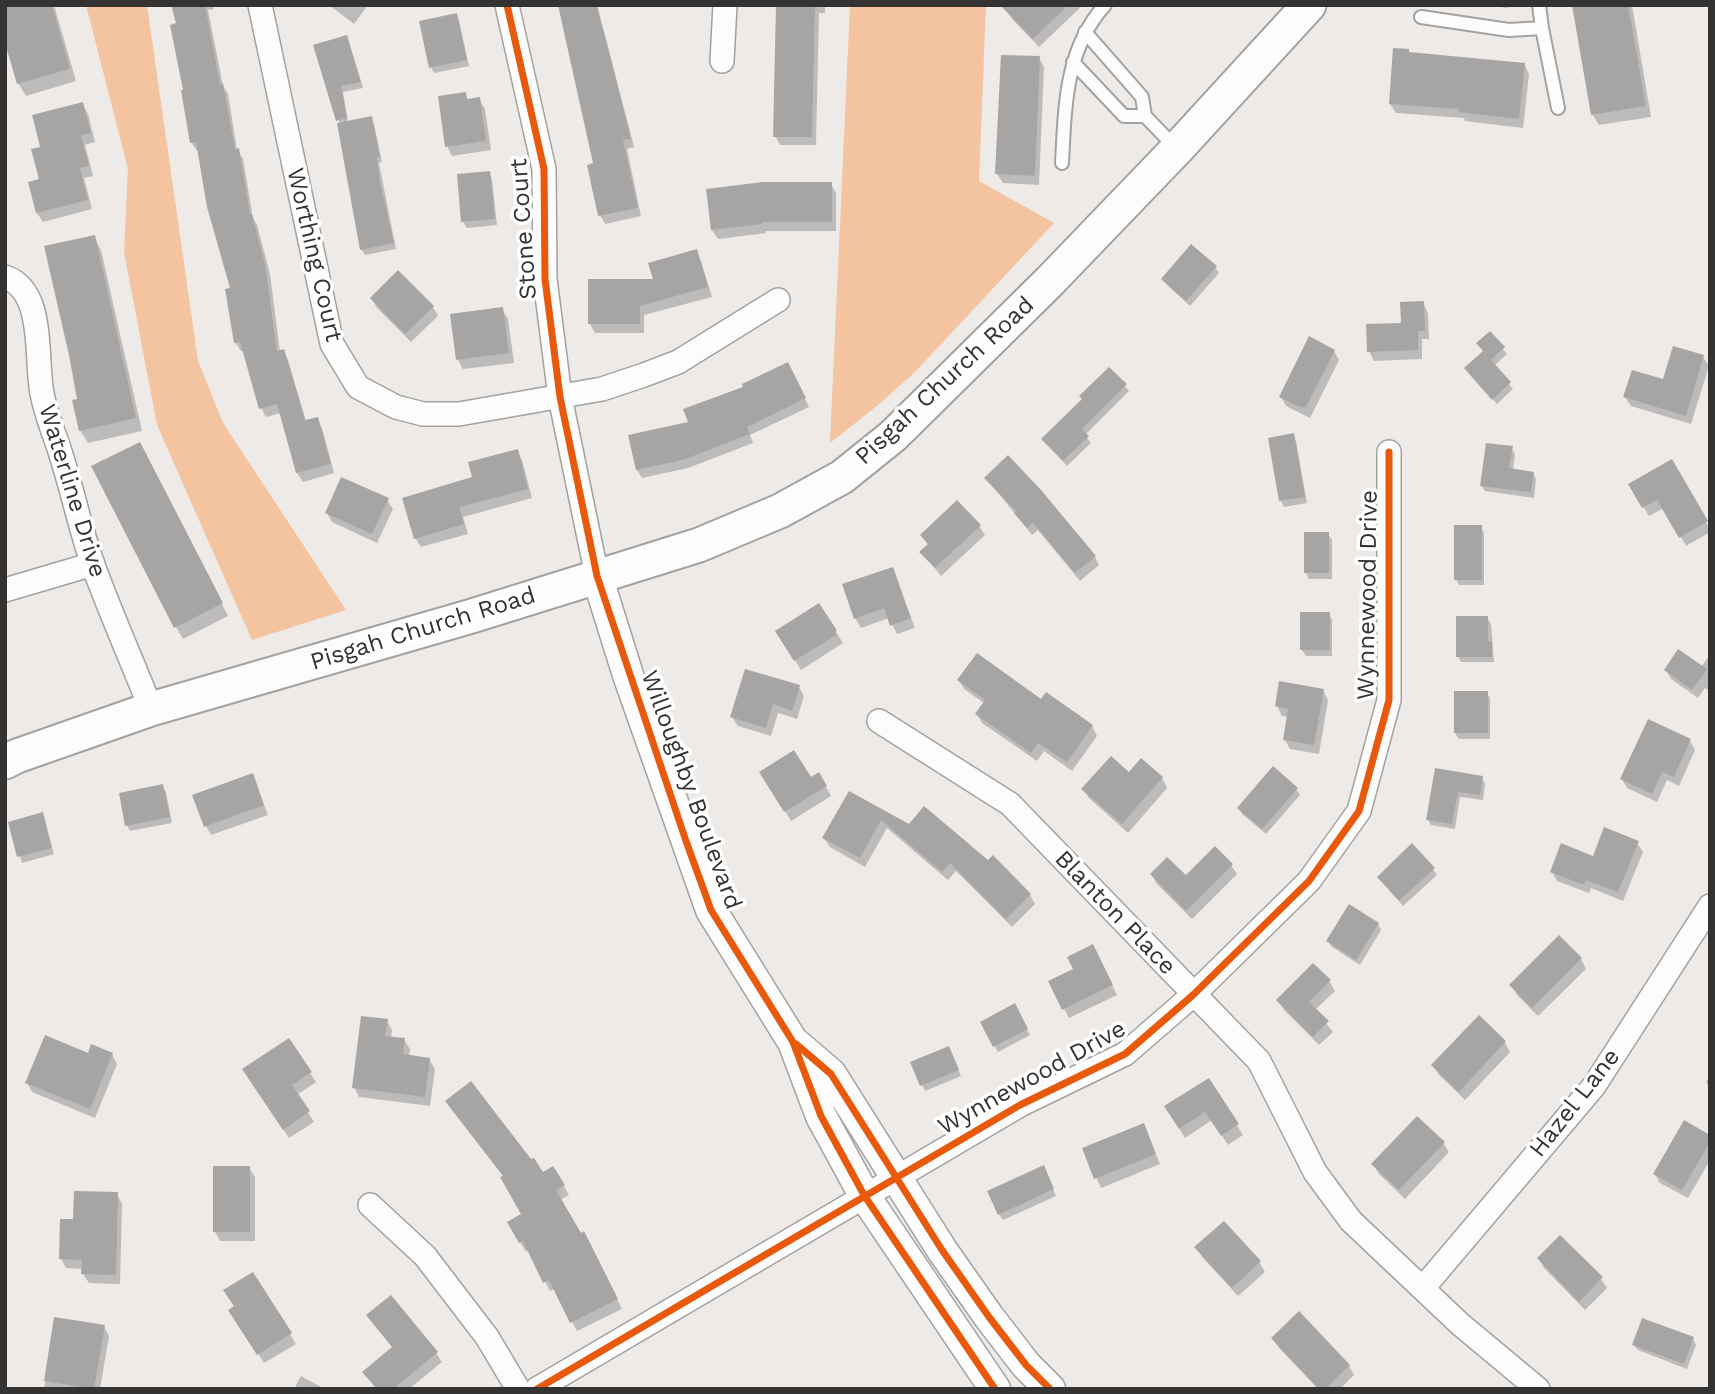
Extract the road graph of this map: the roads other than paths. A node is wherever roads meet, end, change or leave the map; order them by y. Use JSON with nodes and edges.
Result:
{"nodes":[{"id":1,"x":260,"y":5,"type":"edge"},
{"id":2,"x":507,"y":5,"type":"edge"},
{"id":3,"x":725,"y":5,"type":"edge"},
{"id":4,"x":1105,"y":5,"type":"edge"},
{"id":5,"x":1309,"y":5,"type":"edge"},
{"id":6,"x":1538,"y":5,"type":"edge"},
{"id":7,"x":1421,"y":17,"type":"dead end"},
{"id":8,"x":1542,"y":28,"type":"junction"},
{"id":9,"x":1085,"y":32,"type":"junction"},
{"id":10,"x":722,"y":61,"type":"dead end"},
{"id":11,"x":1073,"y":62,"type":"junction"},
{"id":12,"x":1558,"y":108,"type":"dead end"},
{"id":13,"x":1145,"y":116,"type":"junction"},
{"id":14,"x":1177,"y":149,"type":"junction"},
{"id":15,"x":1062,"y":163,"type":"dead end"},
{"id":16,"x":5,"y":277,"type":"edge"},
{"id":17,"x":778,"y":300,"type":"dead end"},
{"id":18,"x":560,"y":397,"type":"junction"},
{"id":19,"x":1389,"y":452,"type":"dead end"},
{"id":20,"x":93,"y":564,"type":"junction"},
{"id":21,"x":597,"y":576,"type":"junction"},
{"id":22,"x":5,"y":590,"type":"edge"},
{"id":23,"x":151,"y":709,"type":"junction"},
{"id":24,"x":879,"y":721,"type":"dead end"},
{"id":25,"x":5,"y":762,"type":"edge"},
{"id":26,"x":1710,"y":906,"type":"edge"},
{"id":27,"x":1193,"y":995,"type":"junction"},
{"id":28,"x":793,"y":1042,"type":"junction"},
{"id":29,"x":896,"y":1178,"type":"junction"},
{"id":30,"x":864,"y":1195,"type":"junction"},
{"id":31,"x":370,"y":1205,"type":"dead end"},
{"id":32,"x":1423,"y":1288,"type":"junction"},
{"id":33,"x":518,"y":1389,"type":"edge"},
{"id":34,"x":537,"y":1389,"type":"edge"},
{"id":35,"x":995,"y":1389,"type":"edge"},
{"id":36,"x":1050,"y":1389,"type":"edge"},
{"id":37,"x":1538,"y":1389,"type":"edge"}],
"edges":[{"from":1,"to":18,"type":"street","name":"Worthing Court"},
{"from":2,"to":18,"type":"street","name":"Stone Court"},
{"from":3,"to":10,"type":"street"},
{"from":4,"to":9,"type":"lane"},
{"from":5,"to":14,"type":"main road","name":"Pisgah Church Road"},
{"from":6,"to":8,"type":"lane"},
{"from":7,"to":8,"type":"lane"},
{"from":8,"to":12,"type":"lane"},
{"from":9,"to":11,"type":"lane"},
{"from":9,"to":13,"type":"lane"},
{"from":11,"to":13,"type":"lane"},
{"from":11,"to":15,"type":"lane"},
{"from":13,"to":14,"type":"lane"},
{"from":14,"to":21,"type":"main road","name":"Pisgah Church Road"},
{"from":16,"to":20,"type":"street","name":"Waterline Drive"},
{"from":17,"to":18,"type":"street","name":"Worthing Court"},
{"from":18,"to":21,"type":"street","name":"Stone Court"},
{"from":19,"to":27,"type":"street","name":"Wynnewood Drive"},
{"from":20,"to":22,"type":"street"},
{"from":20,"to":23,"type":"street","name":"Waterline Drive"},
{"from":21,"to":23,"type":"main road","name":"Pisgah Church Road"},
{"from":21,"to":28,"type":"street","name":"Willoughby Boulevard"},
{"from":23,"to":25,"type":"main road","name":"Pisgah Church Road"},
{"from":24,"to":27,"type":"street","name":"Blanton Place"},
{"from":26,"to":32,"type":"street","name":"Hazel Lane"},
{"from":27,"to":29,"type":"street","name":"Wynnewood Drive"},
{"from":27,"to":32,"type":"street","name":"Blanton Place"},
{"from":28,"to":29,"type":"street","name":"Willoughby Boulevard"},
{"from":28,"to":30,"type":"street","name":"Willoughby Boulevard"},
{"from":29,"to":30,"type":"street","name":"Wynnewood Drive"},
{"from":29,"to":36,"type":"street","name":"Willoughby Boulevard"},
{"from":30,"to":34,"type":"street","name":"Wynnewood Drive"},
{"from":30,"to":35,"type":"street","name":"Willoughby Boulevard"},
{"from":31,"to":33,"type":"street"},
{"from":32,"to":37,"type":"street","name":"Blanton Place"}]}
